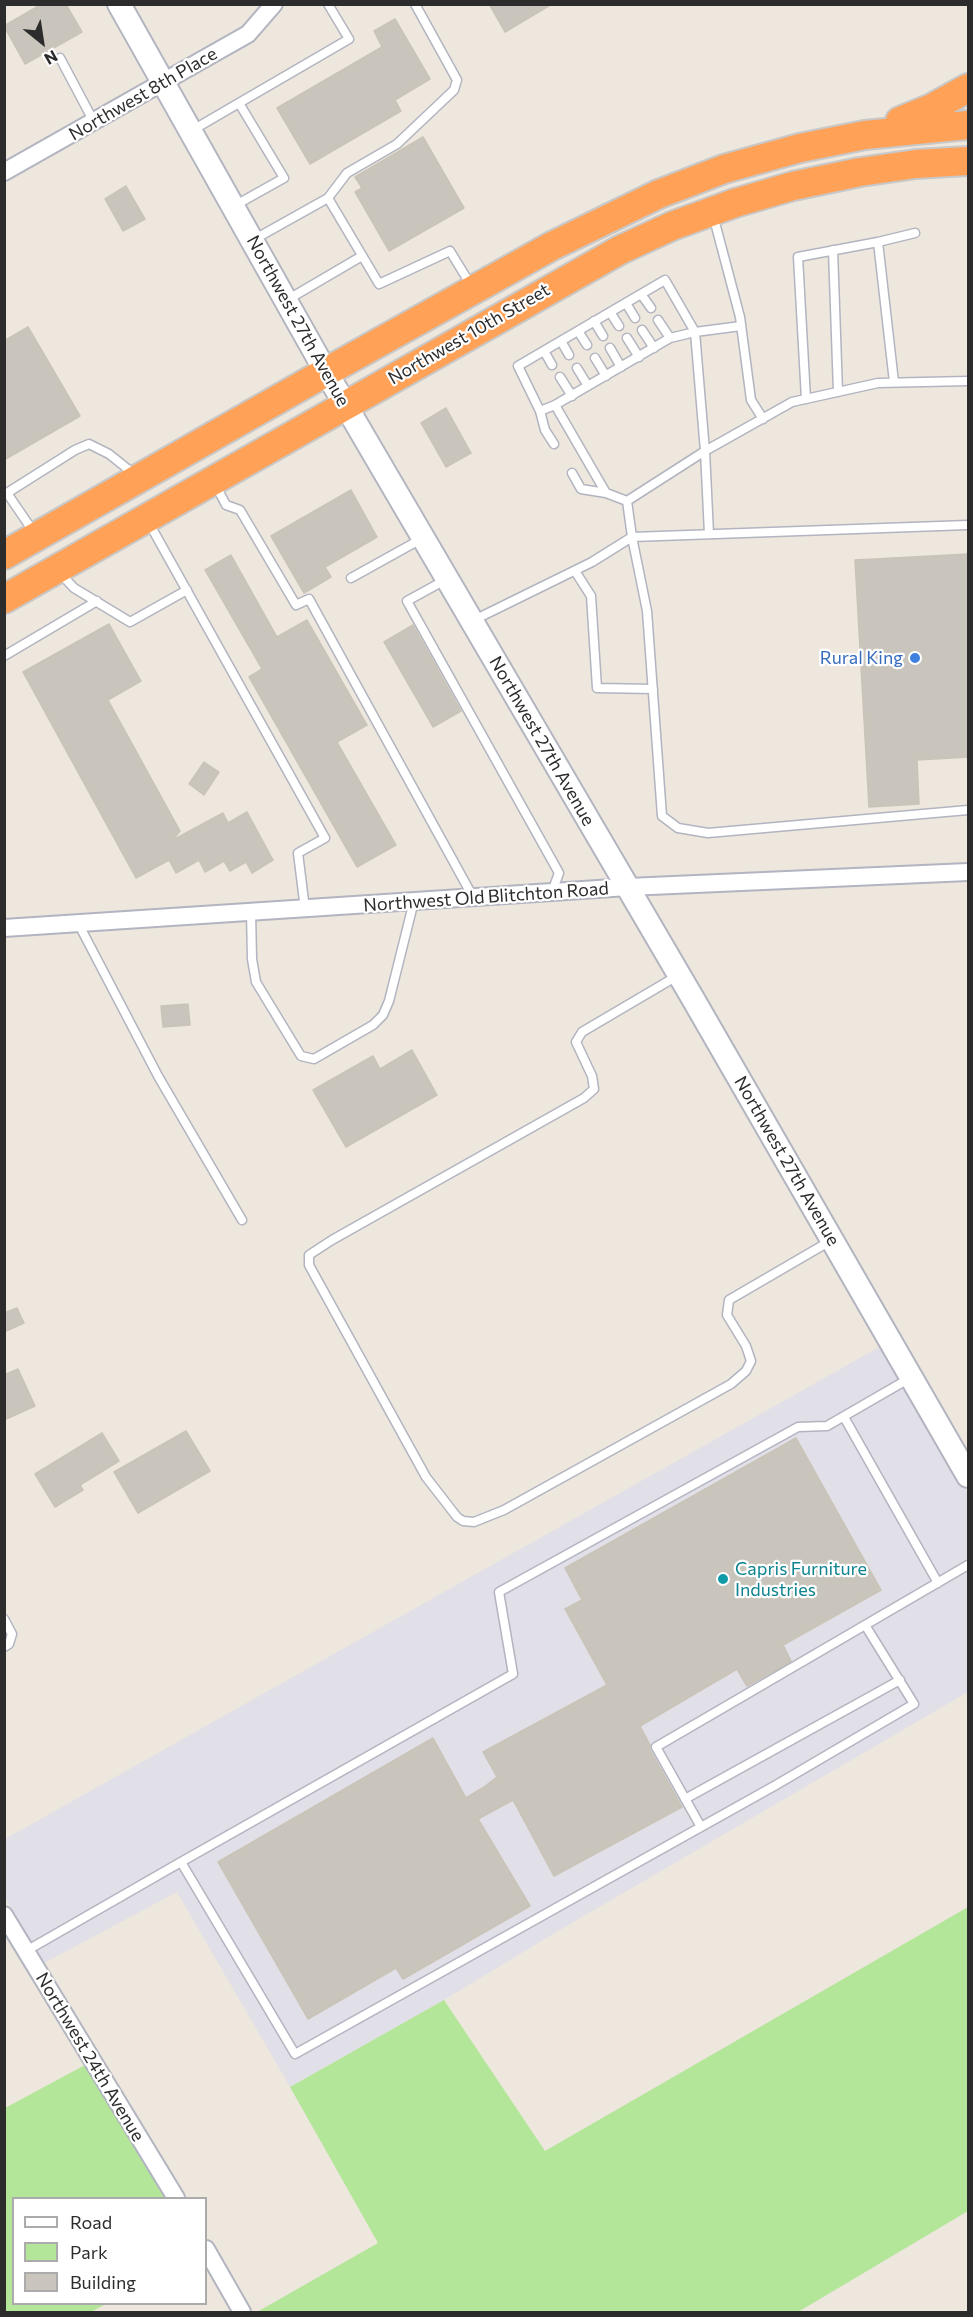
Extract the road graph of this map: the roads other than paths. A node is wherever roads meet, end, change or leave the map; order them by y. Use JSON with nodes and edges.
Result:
{"nodes":[{"id":1,"x":119,"y":4,"type":"edge"},
{"id":2,"x":274,"y":4,"type":"edge"},
{"id":3,"x":328,"y":4,"type":"edge"},
{"id":4,"x":415,"y":4,"type":"edge"},
{"id":5,"x":60,"y":58,"type":"dead end"},
{"id":6,"x":164,"y":82,"type":"junction"},
{"id":7,"x":969,"y":88,"type":"edge"},
{"id":8,"x":239,"y":103,"type":"junction"},
{"id":9,"x":94,"y":122,"type":"junction"},
{"id":10,"x":969,"y":125,"type":"edge"},
{"id":11,"x":191,"y":131,"type":"junction"},
{"id":12,"x":865,"y":135,"type":"junction"},
{"id":13,"x":969,"y":161,"type":"edge"},
{"id":14,"x":4,"y":172,"type":"edge"},
{"id":15,"x":328,"y":198,"type":"junction"},
{"id":16,"x":233,"y":206,"type":"junction"},
{"id":17,"x":712,"y":211,"type":"junction"},
{"id":18,"x":915,"y":233,"type":"dead end"},
{"id":19,"x":252,"y":240,"type":"junction"},
{"id":20,"x":878,"y":242,"type":"junction"},
{"id":21,"x":833,"y":250,"type":"junction"},
{"id":22,"x":362,"y":256,"type":"junction"},
{"id":23,"x":474,"y":290,"type":"junction"},
{"id":24,"x":641,"y":294,"type":"junction"},
{"id":25,"x":286,"y":300,"type":"junction"},
{"id":26,"x":626,"y":303,"type":"junction"},
{"id":27,"x":651,"y":308,"type":"dead end"},
{"id":28,"x":610,"y":312,"type":"junction"},
{"id":29,"x":635,"y":318,"type":"dead end"},
{"id":30,"x":658,"y":320,"type":"dead end"},
{"id":31,"x":594,"y":321,"type":"junction"},
{"id":32,"x":619,"y":326,"type":"dead end"},
{"id":33,"x":741,"y":326,"type":"junction"},
{"id":34,"x":642,"y":330,"type":"dead end"},
{"id":35,"x":579,"y":331,"type":"junction"},
{"id":36,"x":695,"y":332,"type":"junction"},
{"id":37,"x":603,"y":336,"type":"dead end"},
{"id":38,"x":627,"y":338,"type":"dead end"},
{"id":39,"x":670,"y":338,"type":"junction"},
{"id":40,"x":561,"y":341,"type":"junction"},
{"id":41,"x":587,"y":345,"type":"dead end"},
{"id":42,"x":610,"y":348,"type":"dead end"},
{"id":43,"x":654,"y":348,"type":"junction"},
{"id":44,"x":544,"y":351,"type":"junction"},
{"id":45,"x":569,"y":355,"type":"dead end"},
{"id":46,"x":639,"y":357,"type":"junction"},
{"id":47,"x":595,"y":358,"type":"dead end"},
{"id":48,"x":552,"y":365,"type":"dead end"},
{"id":49,"x":621,"y":366,"type":"junction"},
{"id":50,"x":577,"y":368,"type":"dead end"},
{"id":51,"x":326,"y":372,"type":"junction"},
{"id":52,"x":606,"y":376,"type":"junction"},
{"id":53,"x":560,"y":377,"type":"dead end"},
{"id":54,"x":969,"y":381,"type":"edge"},
{"id":55,"x":894,"y":382,"type":"junction"},
{"id":56,"x":588,"y":386,"type":"junction"},
{"id":57,"x":838,"y":392,"type":"junction"},
{"id":58,"x":572,"y":396,"type":"junction"},
{"id":59,"x":806,"y":399,"type":"junction"},
{"id":60,"x":345,"y":405,"type":"junction"},
{"id":61,"x":555,"y":405,"type":"junction"},
{"id":62,"x":540,"y":411,"type":"junction"},
{"id":63,"x":763,"y":419,"type":"junction"},
{"id":64,"x":554,"y":444,"type":"dead end"},
{"id":65,"x":705,"y":451,"type":"junction"},
{"id":66,"x":572,"y":473,"type":"dead end"},
{"id":67,"x":138,"y":478,"type":"junction"},
{"id":68,"x":212,"y":480,"type":"junction"},
{"id":69,"x":606,"y":493,"type":"junction"},
{"id":70,"x":6,"y":494,"type":"edge"},
{"id":71,"x":627,"y":501,"type":"junction"},
{"id":72,"x":146,"y":517,"type":"junction"},
{"id":73,"x":969,"y":525,"type":"edge"},
{"id":74,"x":709,"y":534,"type":"junction"},
{"id":75,"x":37,"y":536,"type":"junction"},
{"id":76,"x":632,"y":537,"type":"junction"},
{"id":77,"x":424,"y":538,"type":"junction"},
{"id":78,"x":4,"y":555,"type":"edge"},
{"id":79,"x":56,"y":569,"type":"junction"},
{"id":80,"x":575,"y":571,"type":"junction"},
{"id":81,"x":351,"y":578,"type":"dead end"},
{"id":82,"x":448,"y":579,"type":"junction"},
{"id":83,"x":187,"y":590,"type":"junction"},
{"id":84,"x":4,"y":599,"type":"edge"},
{"id":85,"x":97,"y":601,"type":"junction"},
{"id":86,"x":472,"y":621,"type":"junction"},
{"id":87,"x":4,"y":656,"type":"edge"},
{"id":88,"x":653,"y":690,"type":"junction"},
{"id":89,"x":969,"y":810,"type":"edge"},
{"id":90,"x":969,"y":872,"type":"edge"},
{"id":91,"x":628,"y":887,"type":"junction"},
{"id":92,"x":551,"y":892,"type":"junction"},
{"id":93,"x":473,"y":898,"type":"junction"},
{"id":94,"x":414,"y":901,"type":"junction"},
{"id":95,"x":305,"y":909,"type":"junction"},
{"id":96,"x":251,"y":912,"type":"junction"},
{"id":97,"x":78,"y":923,"type":"junction"},
{"id":98,"x":4,"y":928,"type":"edge"},
{"id":99,"x":679,"y":975,"type":"junction"},
{"id":100,"x":242,"y":1220,"type":"dead end"},
{"id":101,"x":832,"y":1240,"type":"junction"},
{"id":102,"x":912,"y":1377,"type":"junction"},
{"id":103,"x":844,"y":1417,"type":"junction"},
{"id":104,"x":969,"y":1476,"type":"edge"},
{"id":105,"x":969,"y":1565,"type":"edge"},
{"id":106,"x":938,"y":1583,"type":"junction"},
{"id":107,"x":4,"y":1619,"type":"edge"},
{"id":108,"x":865,"y":1625,"type":"junction"},
{"id":109,"x":4,"y":1647,"type":"edge"},
{"id":110,"x":900,"y":1680,"type":"junction"},
{"id":111,"x":685,"y":1799,"type":"junction"},
{"id":112,"x":701,"y":1827,"type":"junction"},
{"id":113,"x":181,"y":1862,"type":"junction"},
{"id":114,"x":4,"y":1915,"type":"edge"},
{"id":115,"x":26,"y":1951,"type":"junction"},
{"id":116,"x":175,"y":2197,"type":"edge"},
{"id":117,"x":207,"y":2251,"type":"edge"},
{"id":118,"x":242,"y":2313,"type":"edge"}],
"edges":[{"from":1,"to":6,"type":"street","name":"Northwest 27th Avenue"},
{"from":2,"to":6,"type":"street","name":"Northwest 8th Place"},
{"from":3,"to":8,"type":"lane"},
{"from":4,"to":15,"type":"lane"},
{"from":5,"to":9,"type":"lane"},
{"from":6,"to":9,"type":"street","name":"Northwest 8th Place"},
{"from":6,"to":11,"type":"street","name":"Northwest 27th Avenue"},
{"from":7,"to":12,"type":"highway"},
{"from":8,"to":11,"type":"lane"},
{"from":8,"to":16,"type":"lane"},
{"from":9,"to":14,"type":"street","name":"Northwest 8th Place"},
{"from":10,"to":12,"type":"highway","name":"Northwest 10th Street"},
{"from":11,"to":16,"type":"street","name":"Northwest 27th Avenue"},
{"from":12,"to":23,"type":"highway","name":"Northwest 10th Street"},
{"from":13,"to":17,"type":"highway","name":"Northwest 10th Street"},
{"from":15,"to":19,"type":"lane"},
{"from":15,"to":22,"type":"lane"},
{"from":16,"to":19,"type":"street","name":"Northwest 27th Avenue"},
{"from":17,"to":33,"type":"lane"},
{"from":17,"to":60,"type":"highway","name":"Northwest 10th Street"},
{"from":18,"to":20,"type":"lane"},
{"from":19,"to":25,"type":"street","name":"Northwest 27th Avenue"},
{"from":20,"to":21,"type":"lane"},
{"from":20,"to":55,"type":"lane"},
{"from":21,"to":57,"type":"lane"},
{"from":21,"to":59,"type":"lane"},
{"from":22,"to":23,"type":"lane"},
{"from":22,"to":25,"type":"lane"},
{"from":23,"to":51,"type":"highway","name":"Northwest 10th Street"},
{"from":24,"to":26,"type":"lane"},
{"from":24,"to":27,"type":"lane"},
{"from":24,"to":36,"type":"lane"},
{"from":25,"to":51,"type":"street","name":"Northwest 27th Avenue"},
{"from":26,"to":28,"type":"lane"},
{"from":26,"to":29,"type":"lane"},
{"from":28,"to":31,"type":"lane"},
{"from":28,"to":32,"type":"lane"},
{"from":30,"to":39,"type":"lane"},
{"from":31,"to":35,"type":"lane"},
{"from":31,"to":37,"type":"lane"},
{"from":33,"to":36,"type":"lane"},
{"from":33,"to":63,"type":"lane"},
{"from":34,"to":43,"type":"lane"},
{"from":35,"to":40,"type":"lane"},
{"from":35,"to":41,"type":"lane"},
{"from":36,"to":39,"type":"lane"},
{"from":36,"to":65,"type":"lane"},
{"from":38,"to":46,"type":"lane"},
{"from":39,"to":43,"type":"lane"},
{"from":40,"to":44,"type":"lane"},
{"from":40,"to":45,"type":"lane"},
{"from":42,"to":49,"type":"lane"},
{"from":43,"to":46,"type":"lane"},
{"from":44,"to":48,"type":"lane"},
{"from":44,"to":62,"type":"lane"},
{"from":46,"to":49,"type":"lane"},
{"from":47,"to":52,"type":"lane"},
{"from":49,"to":52,"type":"lane"},
{"from":50,"to":56,"type":"lane"},
{"from":51,"to":60,"type":"street","name":"Northwest 27th Avenue"},
{"from":51,"to":67,"type":"highway","name":"Northwest 10th Street"},
{"from":52,"to":56,"type":"lane"},
{"from":53,"to":58,"type":"lane"},
{"from":54,"to":55,"type":"lane"},
{"from":55,"to":57,"type":"lane"},
{"from":56,"to":58,"type":"lane"},
{"from":57,"to":59,"type":"lane"},
{"from":58,"to":61,"type":"lane"},
{"from":59,"to":63,"type":"lane"},
{"from":60,"to":68,"type":"highway","name":"Northwest 10th Street"},
{"from":60,"to":77,"type":"street","name":"Northwest 27th Avenue"},
{"from":61,"to":62,"type":"lane"},
{"from":61,"to":69,"type":"lane"},
{"from":62,"to":64,"type":"lane"},
{"from":63,"to":65,"type":"lane"},
{"from":65,"to":71,"type":"lane"},
{"from":65,"to":74,"type":"lane"},
{"from":66,"to":69,"type":"lane"},
{"from":67,"to":70,"type":"lane"},
{"from":67,"to":75,"type":"highway","name":"Northwest 10th Street"},
{"from":68,"to":72,"type":"highway","name":"Northwest 10th Street"},
{"from":68,"to":93,"type":"lane"},
{"from":69,"to":71,"type":"lane"},
{"from":70,"to":75,"type":"lane"},
{"from":71,"to":76,"type":"lane"},
{"from":72,"to":79,"type":"highway","name":"Northwest 10th Street"},
{"from":72,"to":83,"type":"lane"},
{"from":73,"to":74,"type":"lane"},
{"from":74,"to":76,"type":"lane"},
{"from":75,"to":78,"type":"highway","name":"Northwest 10th Street"},
{"from":75,"to":79,"type":"highway"},
{"from":76,"to":80,"type":"lane"},
{"from":76,"to":88,"type":"lane"},
{"from":77,"to":81,"type":"lane"},
{"from":77,"to":82,"type":"street","name":"Northwest 27th Avenue"},
{"from":79,"to":84,"type":"highway","name":"Northwest 10th Street"},
{"from":79,"to":85,"type":"lane"},
{"from":80,"to":86,"type":"lane"},
{"from":80,"to":88,"type":"lane"},
{"from":82,"to":86,"type":"street","name":"Northwest 27th Avenue"},
{"from":82,"to":92,"type":"lane"},
{"from":83,"to":85,"type":"lane"},
{"from":83,"to":95,"type":"lane"},
{"from":85,"to":87,"type":"lane"},
{"from":86,"to":91,"type":"street","name":"Northwest 27th Avenue"},
{"from":88,"to":89,"type":"lane"},
{"from":90,"to":91,"type":"street","name":"Northwest Old Blitchton Road"},
{"from":91,"to":92,"type":"street","name":"Northwest Old Blitchton Road"},
{"from":91,"to":99,"type":"street","name":"Northwest 27th Avenue"},
{"from":92,"to":93,"type":"street","name":"Northwest Old Blitchton Road"},
{"from":93,"to":94,"type":"street","name":"Northwest Old Blitchton Road"},
{"from":94,"to":95,"type":"street","name":"Northwest Old Blitchton Road"},
{"from":94,"to":96,"type":"lane"},
{"from":95,"to":96,"type":"street","name":"Northwest Old Blitchton Road"},
{"from":96,"to":97,"type":"street","name":"Northwest Old Blitchton Road"},
{"from":97,"to":98,"type":"street","name":"Northwest Old Blitchton Road"},
{"from":97,"to":100,"type":"lane"},
{"from":99,"to":101,"type":"street","name":"Northwest 27th Avenue"},
{"from":99,"to":101,"type":"lane"},
{"from":101,"to":102,"type":"street","name":"Northwest 27th Avenue"},
{"from":102,"to":103,"type":"lane"},
{"from":102,"to":104,"type":"street","name":"Northwest 27th Avenue"},
{"from":103,"to":106,"type":"lane"},
{"from":103,"to":113,"type":"lane"},
{"from":105,"to":106,"type":"lane"},
{"from":106,"to":108,"type":"lane"},
{"from":107,"to":109,"type":"lane"},
{"from":108,"to":110,"type":"lane"},
{"from":108,"to":111,"type":"lane"},
{"from":110,"to":111,"type":"lane"},
{"from":110,"to":112,"type":"lane"},
{"from":111,"to":112,"type":"lane"},
{"from":112,"to":113,"type":"lane"},
{"from":113,"to":115,"type":"lane"},
{"from":114,"to":115,"type":"street","name":"Northwest 24th Avenue"},
{"from":115,"to":116,"type":"street","name":"Northwest 24th Avenue"},
{"from":117,"to":118,"type":"street"}]}
